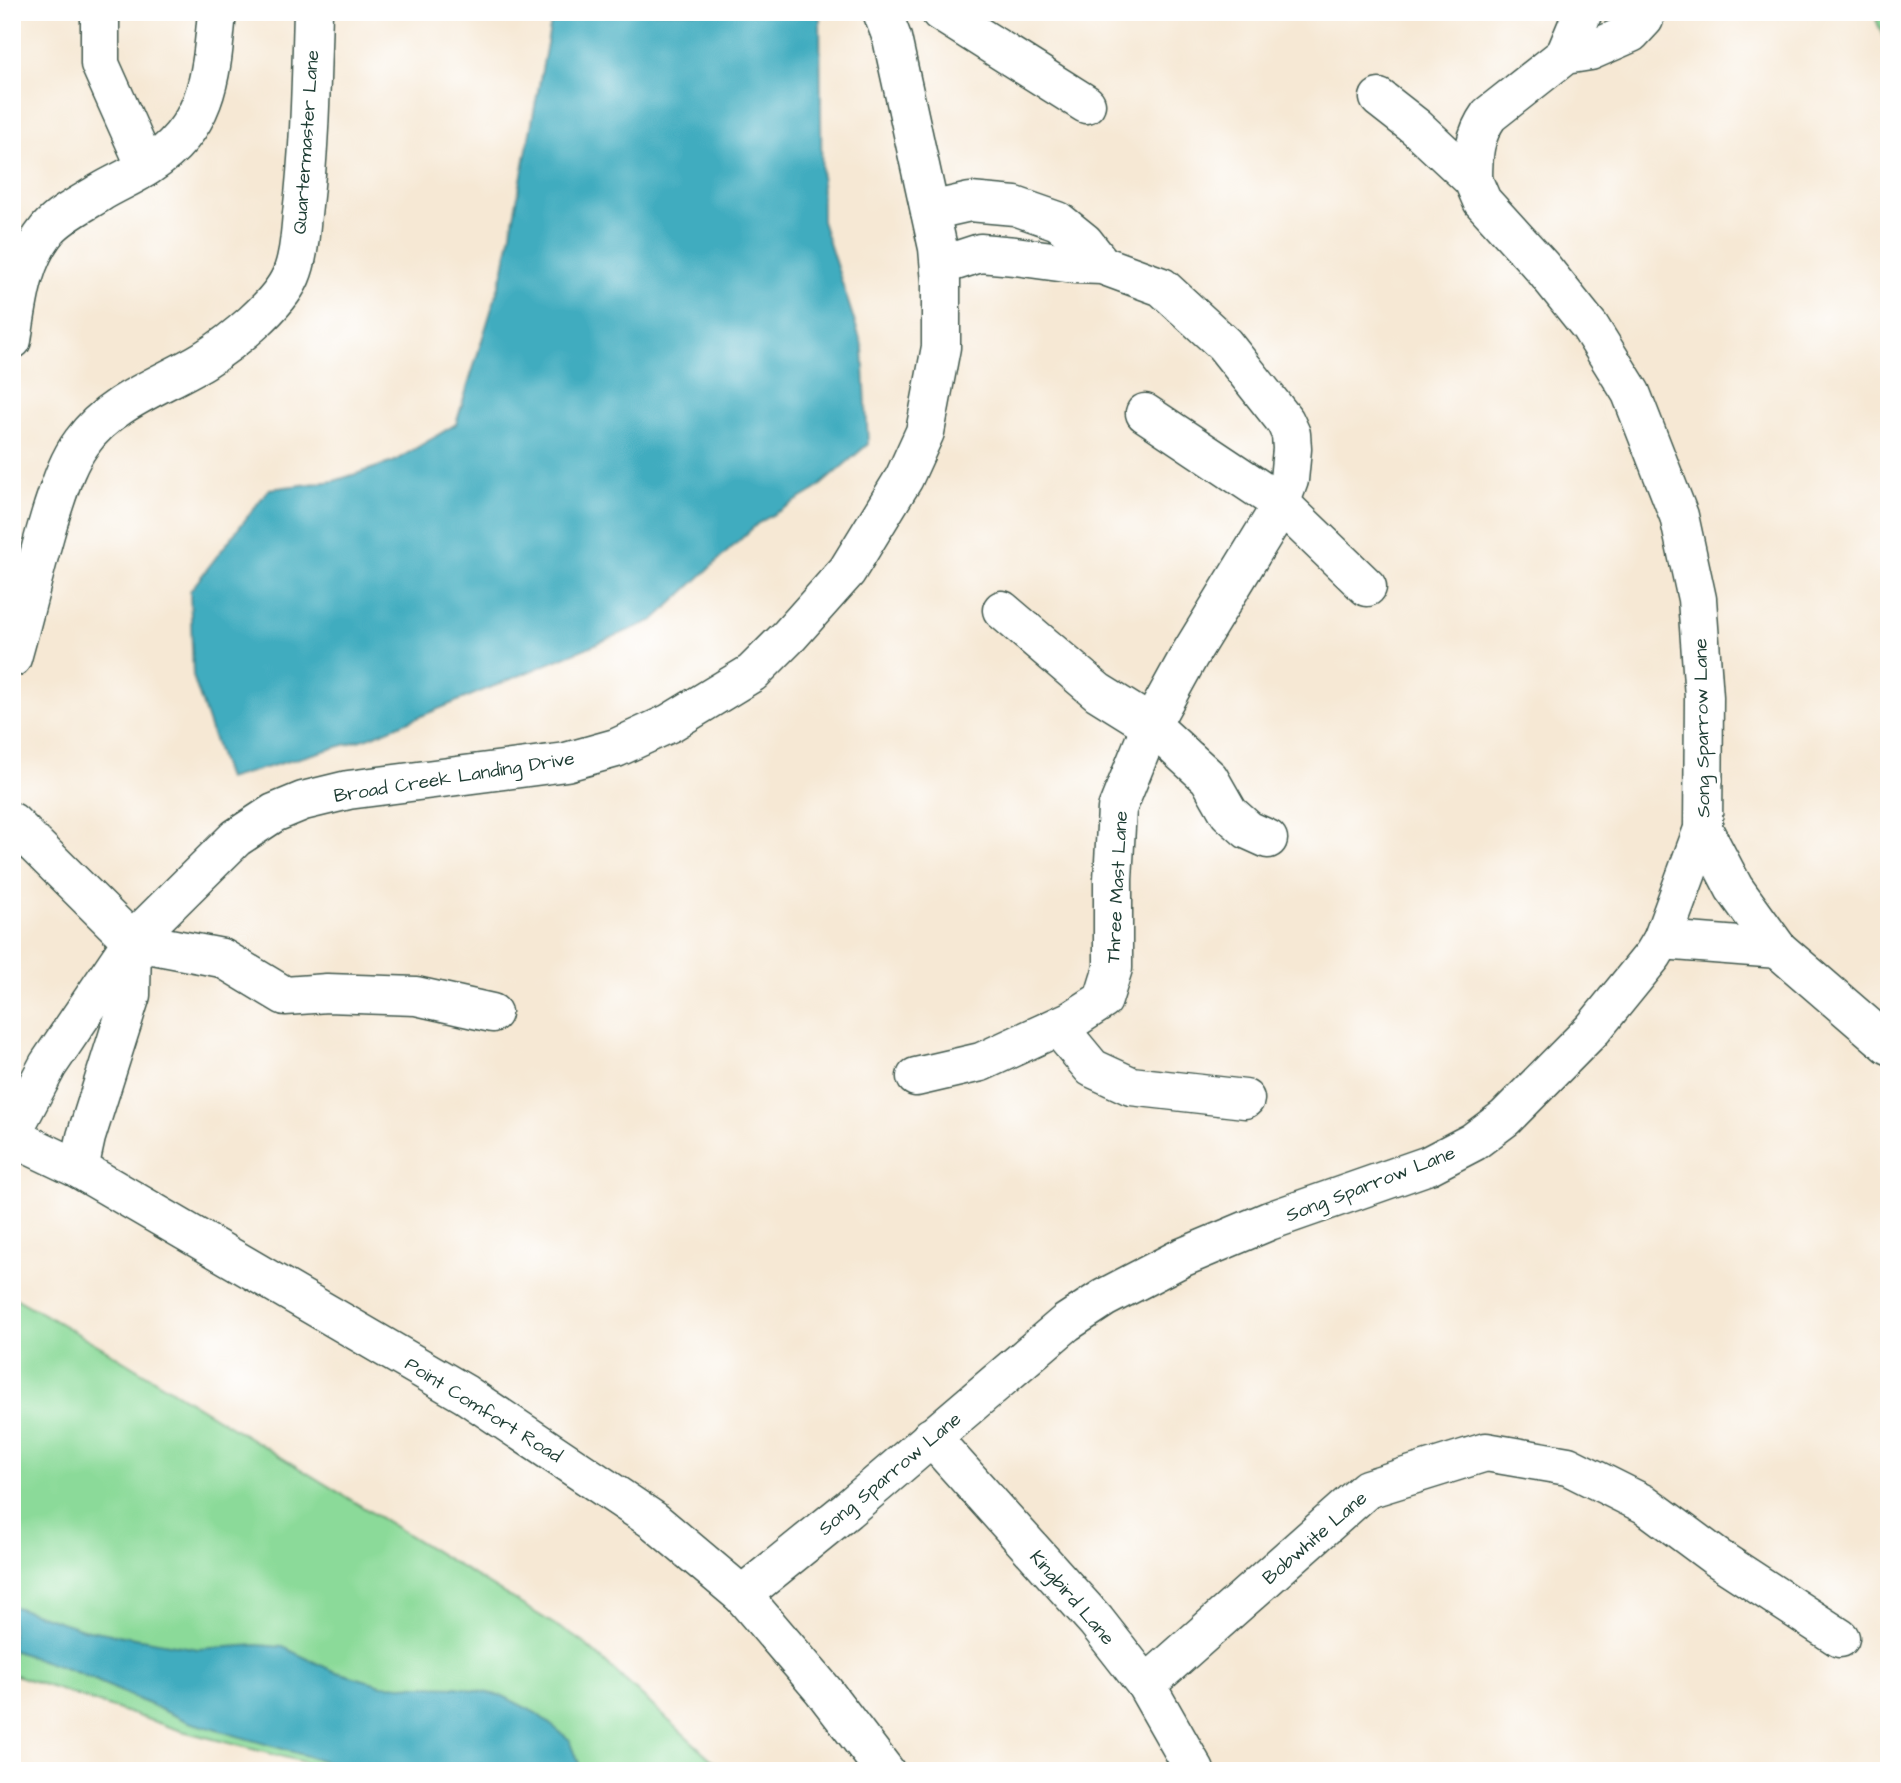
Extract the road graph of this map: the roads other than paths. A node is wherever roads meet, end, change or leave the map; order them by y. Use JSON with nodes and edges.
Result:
{"nodes":[{"id":1,"x":100,"y":12,"type":"edge"},
{"id":2,"x":217,"y":12,"type":"edge"},
{"id":3,"x":313,"y":12,"type":"edge"},
{"id":4,"x":940,"y":12,"type":"edge"},
{"id":5,"x":1583,"y":12,"type":"edge"},
{"id":6,"x":1645,"y":12,"type":"edge"},
{"id":7,"x":887,"y":14,"type":"edge"},
{"id":8,"x":1565,"y":55,"type":"junction"},
{"id":9,"x":1379,"y":98,"type":"dead end"},
{"id":10,"x":1086,"y":104,"type":"dead end"},
{"id":11,"x":146,"y":167,"type":"junction"},
{"id":12,"x":1474,"y":180,"type":"junction"},
{"id":13,"x":930,"y":211,"type":"junction"},
{"id":14,"x":1102,"y":265,"type":"junction"},
{"id":15,"x":940,"y":266,"type":"junction"},
{"id":16,"x":12,"y":340,"type":"edge"},
{"id":17,"x":1145,"y":413,"type":"dead end"},
{"id":18,"x":1280,"y":503,"type":"junction"},
{"id":19,"x":1367,"y":587,"type":"dead end"},
{"id":20,"x":1002,"y":611,"type":"dead end"},
{"id":21,"x":12,"y":658,"type":"edge"},
{"id":22,"x":1151,"y":725,"type":"junction"},
{"id":23,"x":12,"y":822,"type":"edge"},
{"id":24,"x":1703,"y":829,"type":"junction"},
{"id":25,"x":1268,"y":839,"type":"dead end"},
{"id":26,"x":1662,"y":940,"type":"junction"},
{"id":27,"x":132,"y":941,"type":"junction"},
{"id":28,"x":1778,"y":949,"type":"junction"},
{"id":29,"x":492,"y":1013,"type":"dead end"},
{"id":30,"x":1058,"y":1027,"type":"junction"},
{"id":31,"x":1889,"y":1045,"type":"edge"},
{"id":32,"x":916,"y":1077,"type":"dead end"},
{"id":33,"x":1245,"y":1099,"type":"dead end"},
{"id":34,"x":12,"y":1135,"type":"edge"},
{"id":35,"x":79,"y":1169,"type":"junction"},
{"id":36,"x":931,"y":1437,"type":"junction"},
{"id":37,"x":742,"y":1595,"type":"junction"},
{"id":38,"x":1840,"y":1639,"type":"dead end"},
{"id":39,"x":1146,"y":1685,"type":"junction"},
{"id":40,"x":885,"y":1771,"type":"edge"},
{"id":41,"x":1195,"y":1771,"type":"edge"}],
"edges":[{"from":1,"to":11,"type":"street"},
{"from":2,"to":11,"type":"street"},
{"from":3,"to":21,"type":"street","name":"Quartermaster Lane"},
{"from":4,"to":10,"type":"street"},
{"from":5,"to":8,"type":"street"},
{"from":6,"to":8,"type":"street"},
{"from":7,"to":13,"type":"street","name":"Broad Creek Landing Drive"},
{"from":8,"to":12,"type":"street"},
{"from":9,"to":12,"type":"street","name":"Song Sparrow Lane"},
{"from":11,"to":16,"type":"street"},
{"from":12,"to":24,"type":"street","name":"Song Sparrow Lane"},
{"from":13,"to":14,"type":"street","name":"Three Mast Lane"},
{"from":13,"to":15,"type":"street","name":"Broad Creek Landing Drive"},
{"from":14,"to":15,"type":"street","name":"Three Mast Lane"},
{"from":14,"to":18,"type":"street","name":"Three Mast Lane"},
{"from":15,"to":27,"type":"street","name":"Broad Creek Landing Drive"},
{"from":17,"to":18,"type":"street"},
{"from":18,"to":19,"type":"street"},
{"from":18,"to":22,"type":"street","name":"Three Mast Lane"},
{"from":20,"to":22,"type":"street"},
{"from":22,"to":25,"type":"street"},
{"from":22,"to":30,"type":"street","name":"Three Mast Lane"},
{"from":23,"to":27,"type":"street"},
{"from":24,"to":26,"type":"street","name":"Song Sparrow Lane"},
{"from":24,"to":28,"type":"street"},
{"from":26,"to":28,"type":"street"},
{"from":26,"to":36,"type":"street","name":"Song Sparrow Lane"},
{"from":27,"to":29,"type":"street"},
{"from":27,"to":34,"type":"street","name":"Broad Creek Landing Drive"},
{"from":27,"to":35,"type":"street"},
{"from":28,"to":31,"type":"street"},
{"from":30,"to":32,"type":"street","name":"Three Mast Lane"},
{"from":30,"to":33,"type":"street"},
{"from":34,"to":35,"type":"street","name":"Point Comfort Road"},
{"from":35,"to":37,"type":"street","name":"Point Comfort Road"},
{"from":36,"to":37,"type":"street","name":"Song Sparrow Lane"},
{"from":36,"to":39,"type":"street","name":"Kingbird Lane"},
{"from":37,"to":40,"type":"street","name":"Point Comfort Road"},
{"from":38,"to":39,"type":"street","name":"Bobwhite Lane"},
{"from":39,"to":41,"type":"street","name":"Kingbird Lane"}]}
